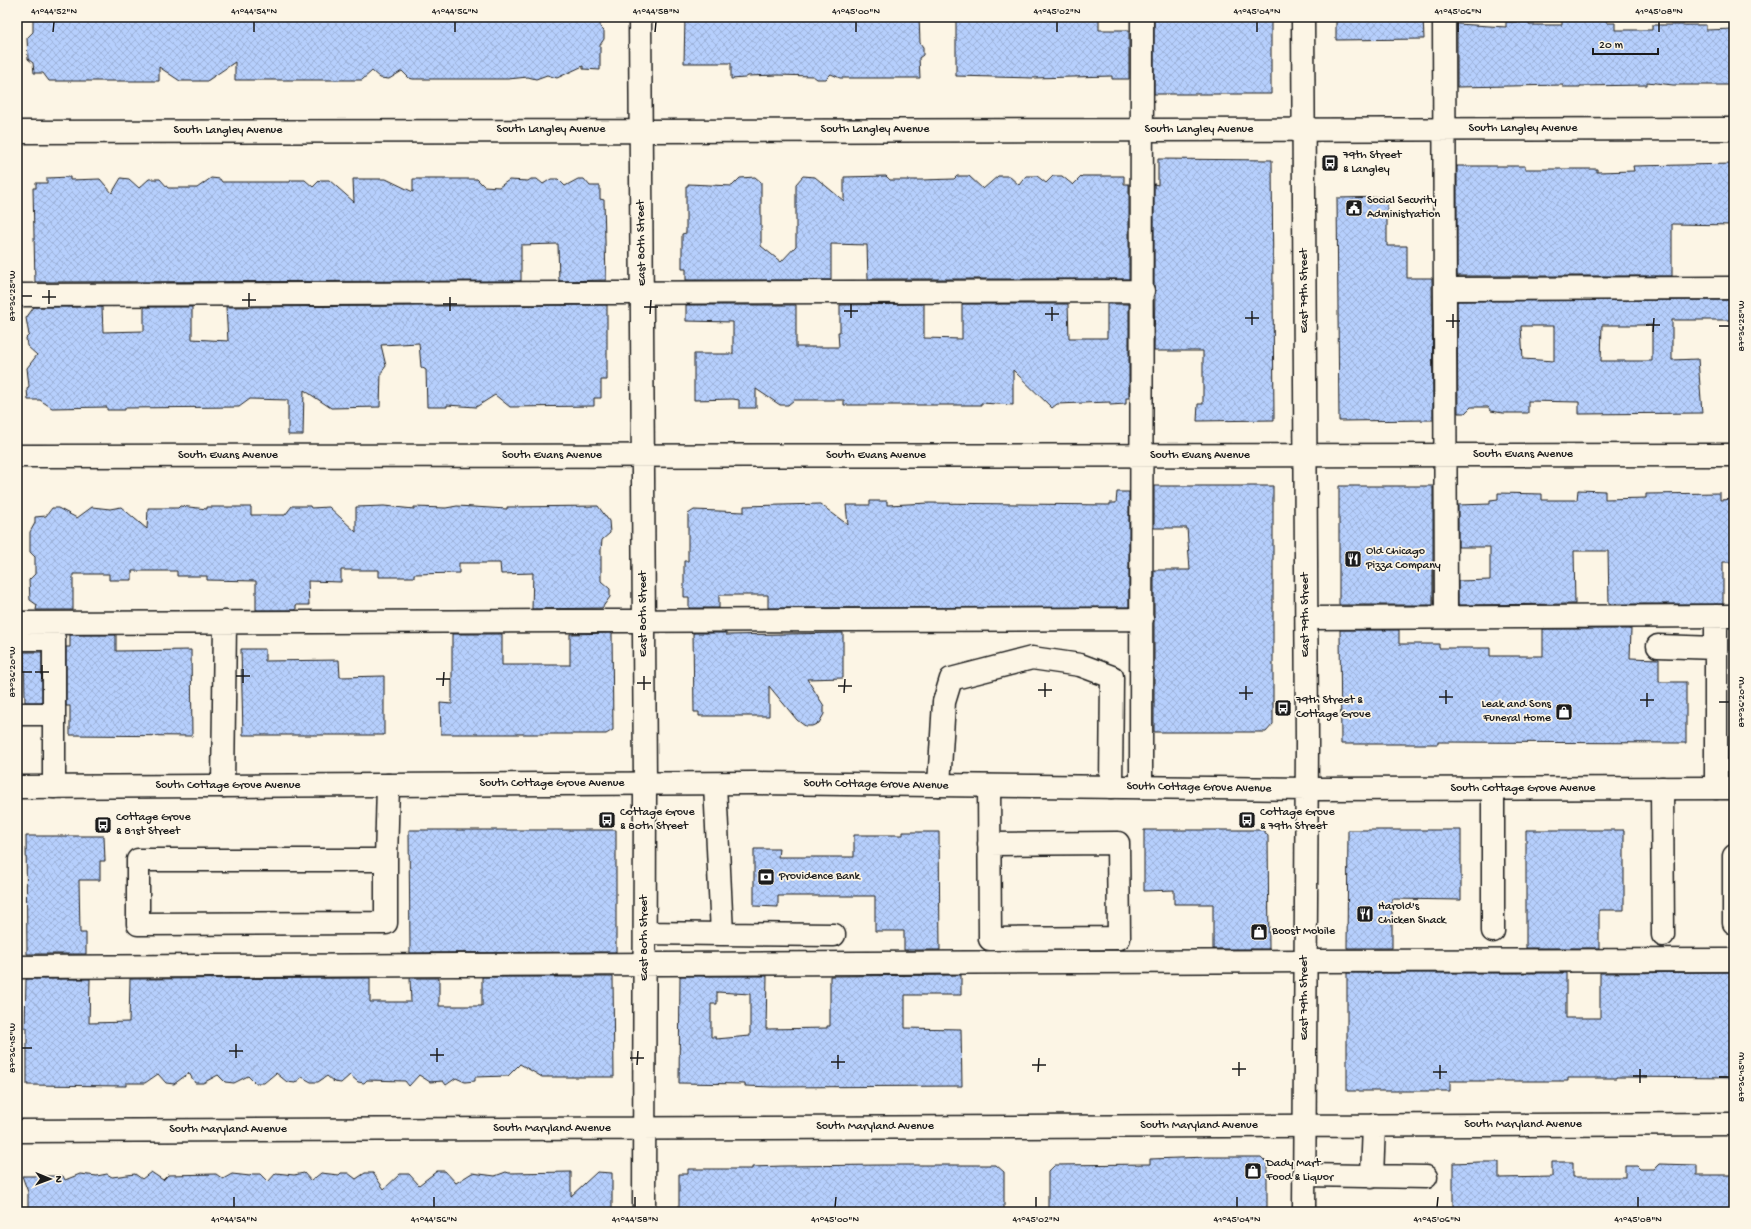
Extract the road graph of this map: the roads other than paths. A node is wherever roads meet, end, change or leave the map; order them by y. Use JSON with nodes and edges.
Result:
{"nodes":[{"id":1,"x":640,"y":17,"type":"edge"},
{"id":2,"x":1142,"y":17,"type":"edge"},
{"id":3,"x":1303,"y":17,"type":"edge"},
{"id":4,"x":1444,"y":17,"type":"edge"},
{"id":5,"x":1734,"y":128,"type":"edge"},
{"id":6,"x":1444,"y":129,"type":"junction"},
{"id":7,"x":640,"y":130,"type":"junction"},
{"id":8,"x":1142,"y":130,"type":"junction"},
{"id":9,"x":1304,"y":130,"type":"junction"},
{"id":10,"x":17,"y":132,"type":"edge"},
{"id":11,"x":1445,"y":288,"type":"junction"},
{"id":12,"x":1734,"y":288,"type":"edge"},
{"id":13,"x":1143,"y":291,"type":"junction"},
{"id":14,"x":642,"y":292,"type":"junction"},
{"id":15,"x":17,"y":296,"type":"edge"},
{"id":16,"x":1306,"y":455,"type":"junction"},
{"id":17,"x":1446,"y":455,"type":"junction"},
{"id":18,"x":1734,"y":455,"type":"edge"},
{"id":19,"x":17,"y":456,"type":"edge"},
{"id":20,"x":643,"y":456,"type":"junction"},
{"id":21,"x":1143,"y":456,"type":"junction"},
{"id":22,"x":1725,"y":616,"type":"edge"},
{"id":23,"x":1446,"y":617,"type":"junction"},
{"id":24,"x":1307,"y":618,"type":"junction"},
{"id":25,"x":1142,"y":619,"type":"junction"},
{"id":26,"x":644,"y":620,"type":"junction"},
{"id":27,"x":225,"y":622,"type":"junction"},
{"id":28,"x":17,"y":623,"type":"edge"},
{"id":29,"x":17,"y":639,"type":"edge"},
{"id":30,"x":1658,"y":646,"type":"dead end"},
{"id":31,"x":1716,"y":648,"type":"junction"},
{"id":32,"x":17,"y":714,"type":"edge"},
{"id":33,"x":54,"y":714,"type":"junction"},
{"id":34,"x":645,"y":784,"type":"junction"},
{"id":35,"x":715,"y":784,"type":"junction"},
{"id":36,"x":388,"y":785,"type":"junction"},
{"id":37,"x":939,"y":785,"type":"junction"},
{"id":38,"x":223,"y":786,"type":"junction"},
{"id":39,"x":989,"y":786,"type":"junction"},
{"id":40,"x":17,"y":787,"type":"edge"},
{"id":41,"x":54,"y":787,"type":"junction"},
{"id":42,"x":1111,"y":787,"type":"junction"},
{"id":43,"x":1142,"y":787,"type":"junction"},
{"id":44,"x":1662,"y":788,"type":"junction"},
{"id":45,"x":1725,"y":788,"type":"edge"},
{"id":46,"x":1307,"y":789,"type":"junction"},
{"id":47,"x":1492,"y":789,"type":"junction"},
{"id":48,"x":989,"y":844,"type":"junction"},
{"id":49,"x":1734,"y":856,"type":"edge"},
{"id":50,"x":386,"y":860,"type":"junction"},
{"id":51,"x":1734,"y":923,"type":"edge"},
{"id":52,"x":1493,"y":931,"type":"dead end"},
{"id":53,"x":645,"y":933,"type":"junction"},
{"id":54,"x":722,"y":934,"type":"junction"},
{"id":55,"x":834,"y":935,"type":"dead end"},
{"id":56,"x":1663,"y":936,"type":"dead end"},
{"id":57,"x":1734,"y":960,"type":"edge"},
{"id":58,"x":1305,"y":961,"type":"junction"},
{"id":59,"x":645,"y":964,"type":"junction"},
{"id":60,"x":17,"y":967,"type":"edge"},
{"id":61,"x":1734,"y":1124,"type":"edge"},
{"id":62,"x":1374,"y":1125,"type":"junction"},
{"id":63,"x":1305,"y":1126,"type":"junction"},
{"id":64,"x":644,"y":1128,"type":"junction"},
{"id":65,"x":17,"y":1130,"type":"edge"},
{"id":66,"x":1304,"y":1175,"type":"junction"},
{"id":67,"x":1372,"y":1176,"type":"junction"},
{"id":68,"x":1426,"y":1178,"type":"dead end"},
{"id":69,"x":644,"y":1212,"type":"edge"},
{"id":70,"x":1304,"y":1212,"type":"edge"}],
"edges":[{"from":1,"to":7,"type":"street","name":"East 80th Street"},
{"from":2,"to":8,"type":"street"},
{"from":3,"to":9,"type":"street","name":"East 79th Street"},
{"from":4,"to":6,"type":"street"},
{"from":5,"to":6,"type":"street","name":"South Langley Avenue"},
{"from":6,"to":9,"type":"street","name":"South Langley Avenue"},
{"from":6,"to":11,"type":"street"},
{"from":7,"to":8,"type":"street","name":"South Langley Avenue"},
{"from":7,"to":10,"type":"street","name":"South Langley Avenue"},
{"from":7,"to":14,"type":"street","name":"East 80th Street"},
{"from":8,"to":9,"type":"street","name":"South Langley Avenue"},
{"from":8,"to":13,"type":"street"},
{"from":9,"to":16,"type":"street","name":"East 79th Street"},
{"from":11,"to":12,"type":"street"},
{"from":11,"to":17,"type":"street"},
{"from":13,"to":14,"type":"street"},
{"from":13,"to":21,"type":"street"},
{"from":14,"to":15,"type":"street"},
{"from":14,"to":20,"type":"street","name":"East 80th Street"},
{"from":16,"to":17,"type":"street","name":"South Evans Avenue"},
{"from":16,"to":21,"type":"street","name":"South Evans Avenue"},
{"from":16,"to":24,"type":"street","name":"East 79th Street"},
{"from":17,"to":18,"type":"street","name":"South Evans Avenue"},
{"from":17,"to":23,"type":"street"},
{"from":19,"to":20,"type":"street","name":"South Evans Avenue"},
{"from":20,"to":21,"type":"street","name":"South Evans Avenue"},
{"from":20,"to":26,"type":"street","name":"East 80th Street"},
{"from":21,"to":25,"type":"street"},
{"from":22,"to":23,"type":"street"},
{"from":22,"to":31,"type":"street"},
{"from":23,"to":24,"type":"street"},
{"from":24,"to":46,"type":"street","name":"East 79th Street"},
{"from":25,"to":26,"type":"street"},
{"from":25,"to":43,"type":"street"},
{"from":26,"to":27,"type":"street"},
{"from":26,"to":34,"type":"street","name":"East 80th Street"},
{"from":27,"to":28,"type":"street"},
{"from":27,"to":38,"type":"street"},
{"from":29,"to":33,"type":"street"},
{"from":30,"to":31,"type":"street"},
{"from":31,"to":45,"type":"street"},
{"from":32,"to":33,"type":"street"},
{"from":33,"to":41,"type":"street"},
{"from":34,"to":35,"type":"street","name":"South Cottage Grove Avenue"},
{"from":34,"to":36,"type":"street","name":"South Cottage Grove Avenue"},
{"from":34,"to":53,"type":"street","name":"East 80th Street"},
{"from":35,"to":37,"type":"street","name":"South Cottage Grove Avenue"},
{"from":35,"to":54,"type":"street"},
{"from":36,"to":38,"type":"street","name":"South Cottage Grove Avenue"},
{"from":36,"to":50,"type":"street"},
{"from":37,"to":39,"type":"street","name":"South Cottage Grove Avenue"},
{"from":37,"to":42,"type":"street"},
{"from":38,"to":41,"type":"street","name":"South Cottage Grove Avenue"},
{"from":39,"to":42,"type":"street","name":"South Cottage Grove Avenue"},
{"from":39,"to":48,"type":"street"},
{"from":40,"to":41,"type":"street","name":"South Cottage Grove Avenue"},
{"from":42,"to":43,"type":"street","name":"South Cottage Grove Avenue"},
{"from":43,"to":46,"type":"street","name":"South Cottage Grove Avenue"},
{"from":44,"to":45,"type":"street","name":"South Cottage Grove Avenue"},
{"from":44,"to":47,"type":"street","name":"South Cottage Grove Avenue"},
{"from":44,"to":56,"type":"street"},
{"from":46,"to":47,"type":"street","name":"South Cottage Grove Avenue"},
{"from":46,"to":58,"type":"street","name":"East 79th Street"},
{"from":47,"to":52,"type":"street"},
{"from":48,"to":48,"type":"street"},
{"from":49,"to":51,"type":"street"},
{"from":50,"to":50,"type":"street"},
{"from":53,"to":54,"type":"street"},
{"from":53,"to":59,"type":"street","name":"East 80th Street"},
{"from":54,"to":55,"type":"street"},
{"from":57,"to":58,"type":"street"},
{"from":58,"to":59,"type":"street"},
{"from":58,"to":63,"type":"street","name":"East 79th Street"},
{"from":59,"to":60,"type":"street"},
{"from":59,"to":64,"type":"street","name":"East 80th Street"},
{"from":61,"to":62,"type":"street","name":"South Maryland Avenue"},
{"from":62,"to":63,"type":"street","name":"South Maryland Avenue"},
{"from":62,"to":67,"type":"street"},
{"from":63,"to":64,"type":"street","name":"South Maryland Avenue"},
{"from":63,"to":66,"type":"street","name":"East 79th Street"},
{"from":64,"to":65,"type":"street","name":"South Maryland Avenue"},
{"from":64,"to":69,"type":"street","name":"East 80th Street"},
{"from":66,"to":67,"type":"street"},
{"from":66,"to":70,"type":"street","name":"East 79th Street"},
{"from":67,"to":68,"type":"street"}]}
